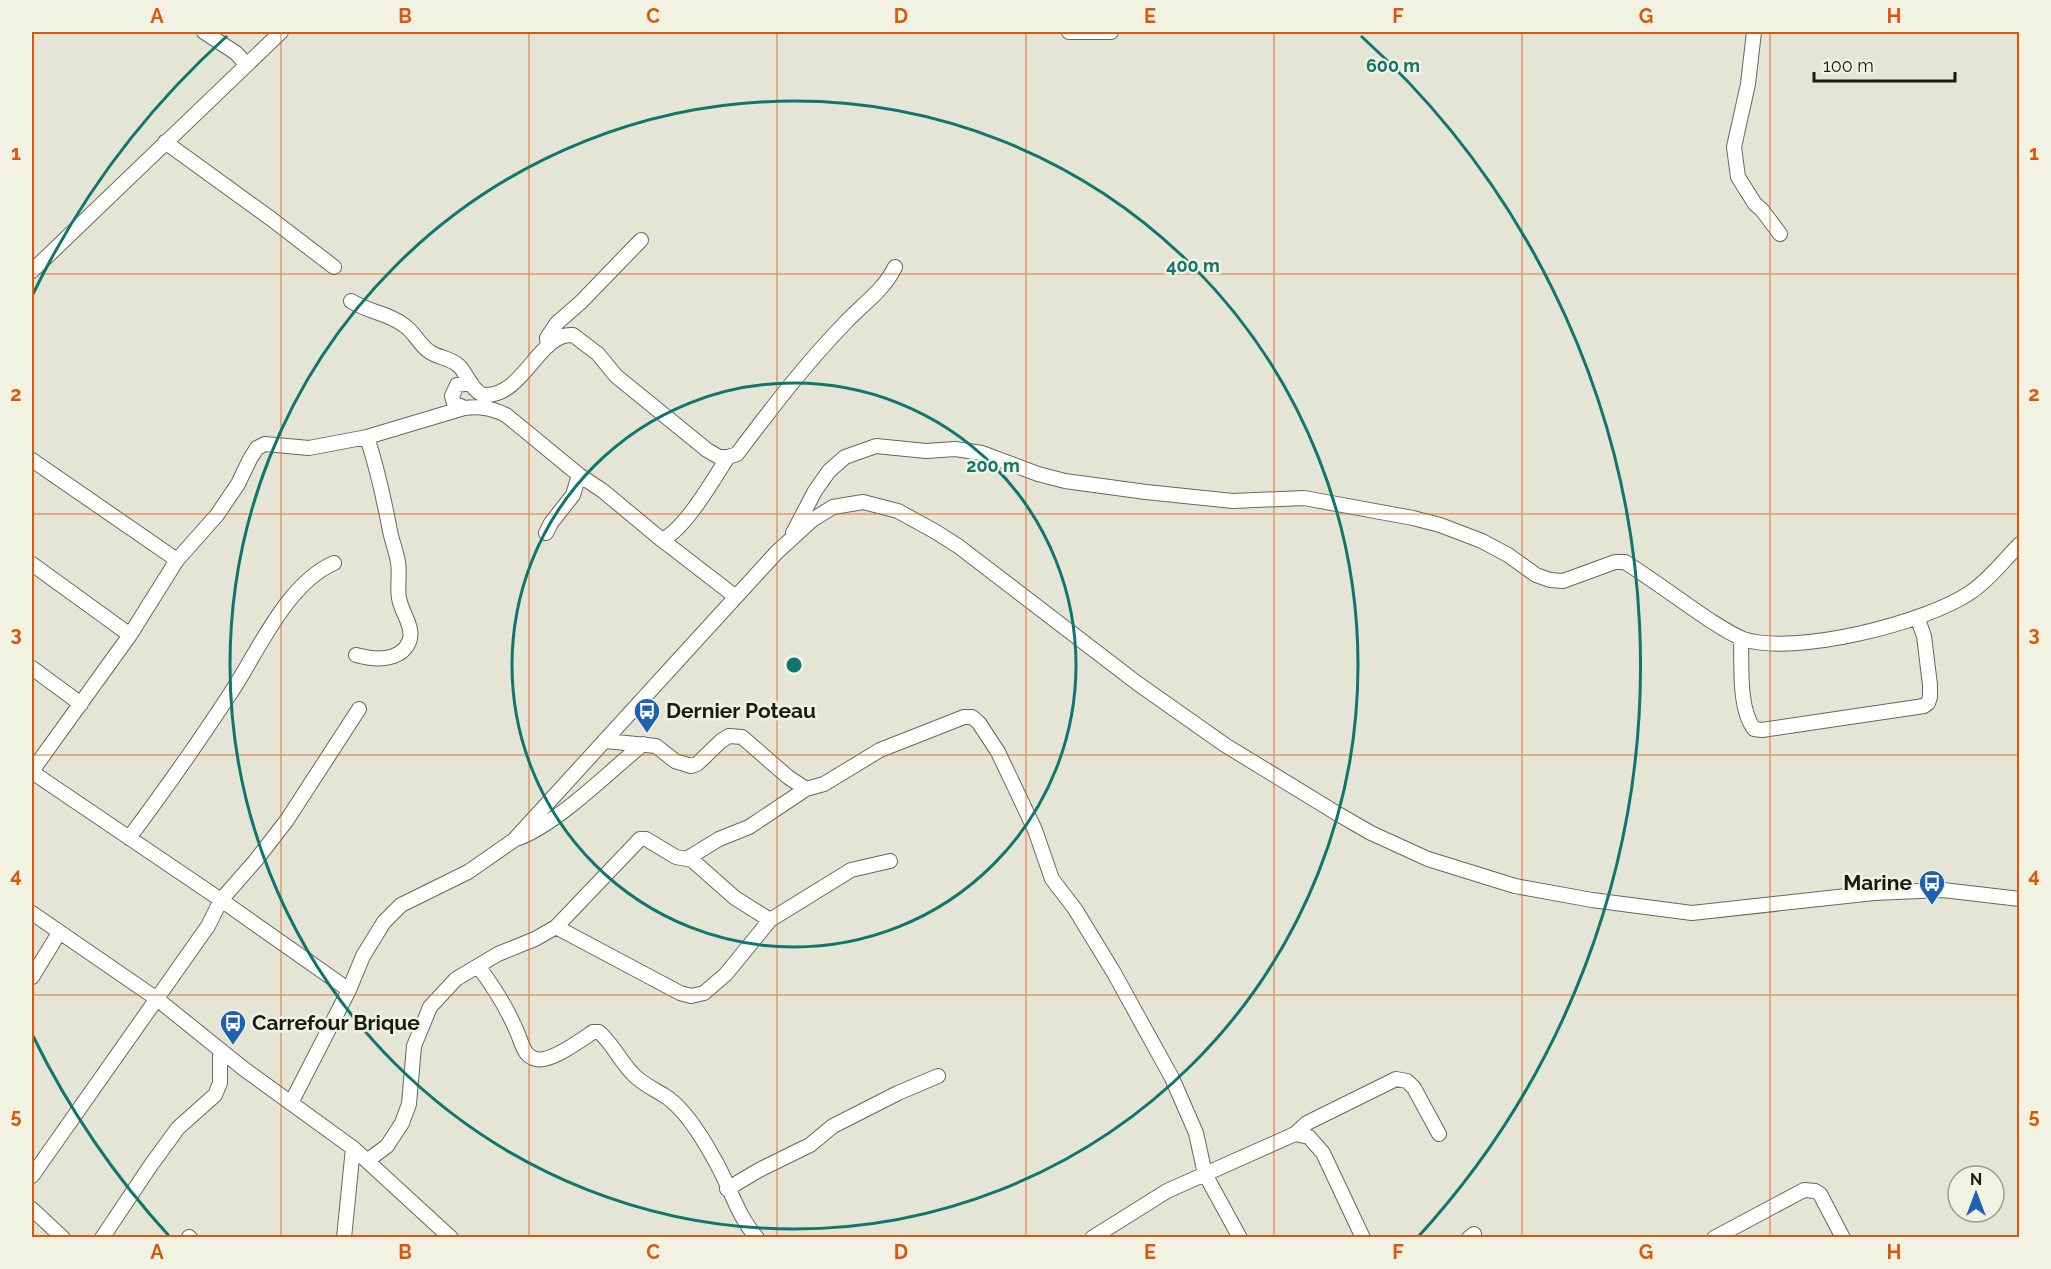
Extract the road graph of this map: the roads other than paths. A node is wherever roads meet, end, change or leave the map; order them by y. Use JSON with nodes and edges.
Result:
{"nodes":[{"id":1,"x":204,"y":32,"type":"edge"},
{"id":2,"x":281,"y":32,"type":"edge"},
{"id":3,"x":1069,"y":32,"type":"edge"},
{"id":4,"x":1110,"y":32,"type":"edge"},
{"id":5,"x":1754,"y":32,"type":"edge"},
{"id":6,"x":246,"y":64,"type":"junction"},
{"id":7,"x":165,"y":142,"type":"junction"},
{"id":8,"x":1780,"y":234,"type":"dead end"},
{"id":9,"x":641,"y":240,"type":"dead end"},
{"id":10,"x":334,"y":267,"type":"dead end"},
{"id":11,"x":895,"y":267,"type":"dead end"},
{"id":12,"x":32,"y":272,"type":"edge"},
{"id":13,"x":351,"y":301,"type":"dead end"},
{"id":14,"x":548,"y":346,"type":"junction"},
{"id":15,"x":471,"y":383,"type":"junction"},
{"id":16,"x":481,"y":400,"type":"junction"},
{"id":17,"x":464,"y":408,"type":"junction"},
{"id":18,"x":367,"y":437,"type":"junction"},
{"id":19,"x":728,"y":457,"type":"junction"},
{"id":20,"x":32,"y":460,"type":"edge"},
{"id":21,"x":579,"y":475,"type":"junction"},
{"id":22,"x":546,"y":533,"type":"dead end"},
{"id":23,"x":662,"y":540,"type":"junction"},
{"id":24,"x":788,"y":543,"type":"junction"},
{"id":25,"x":2019,"y":544,"type":"edge"},
{"id":26,"x":177,"y":560,"type":"junction"},
{"id":27,"x":334,"y":563,"type":"dead end"},
{"id":28,"x":32,"y":564,"type":"edge"},
{"id":29,"x":736,"y":597,"type":"junction"},
{"id":30,"x":1917,"y":617,"type":"junction"},
{"id":31,"x":130,"y":634,"type":"junction"},
{"id":32,"x":1741,"y":638,"type":"junction"},
{"id":33,"x":356,"y":656,"type":"dead end"},
{"id":34,"x":32,"y":668,"type":"edge"},
{"id":35,"x":81,"y":704,"type":"junction"},
{"id":36,"x":359,"y":709,"type":"dead end"},
{"id":37,"x":606,"y":741,"type":"junction"},
{"id":38,"x":643,"y":744,"type":"junction"},
{"id":39,"x":32,"y":772,"type":"edge"},
{"id":40,"x":806,"y":789,"type":"junction"},
{"id":41,"x":129,"y":838,"type":"junction"},
{"id":42,"x":514,"y":840,"type":"junction"},
{"id":43,"x":688,"y":858,"type":"junction"},
{"id":44,"x":890,"y":861,"type":"dead end"},
{"id":45,"x":2019,"y":899,"type":"edge"},
{"id":46,"x":221,"y":900,"type":"junction"},
{"id":47,"x":32,"y":913,"type":"edge"},
{"id":48,"x":770,"y":920,"type":"junction"},
{"id":49,"x":556,"y":927,"type":"junction"},
{"id":50,"x":59,"y":933,"type":"junction"},
{"id":51,"x":478,"y":966,"type":"junction"},
{"id":52,"x":32,"y":977,"type":"edge"},
{"id":53,"x":349,"y":990,"type":"junction"},
{"id":54,"x":157,"y":999,"type":"junction"},
{"id":55,"x":220,"y":1050,"type":"junction"},
{"id":56,"x":938,"y":1076,"type":"dead end"},
{"id":57,"x":291,"y":1102,"type":"junction"},
{"id":58,"x":1296,"y":1134,"type":"junction"},
{"id":59,"x":1439,"y":1134,"type":"dead end"},
{"id":60,"x":353,"y":1148,"type":"junction"},
{"id":61,"x":367,"y":1161,"type":"junction"},
{"id":62,"x":1205,"y":1174,"type":"junction"},
{"id":63,"x":32,"y":1176,"type":"edge"},
{"id":64,"x":728,"y":1189,"type":"junction"},
{"id":65,"x":32,"y":1209,"type":"edge"},
{"id":66,"x":63,"y":1238,"type":"edge"},
{"id":67,"x":102,"y":1238,"type":"edge"},
{"id":68,"x":344,"y":1238,"type":"edge"},
{"id":69,"x":452,"y":1238,"type":"edge"},
{"id":70,"x":757,"y":1238,"type":"edge"},
{"id":71,"x":1092,"y":1238,"type":"edge"},
{"id":72,"x":1240,"y":1238,"type":"edge"},
{"id":73,"x":1363,"y":1238,"type":"edge"},
{"id":74,"x":1713,"y":1238,"type":"edge"},
{"id":75,"x":1843,"y":1238,"type":"edge"}],
"edges":[{"from":1,"to":6,"type":"street"},
{"from":2,"to":6,"type":"street"},
{"from":3,"to":4,"type":"street"},
{"from":5,"to":8,"type":"street"},
{"from":6,"to":7,"type":"street"},
{"from":7,"to":10,"type":"street"},
{"from":7,"to":12,"type":"street"},
{"from":9,"to":14,"type":"street"},
{"from":11,"to":19,"type":"street"},
{"from":13,"to":15,"type":"street"},
{"from":14,"to":16,"type":"street"},
{"from":14,"to":19,"type":"street"},
{"from":15,"to":16,"type":"street"},
{"from":15,"to":17,"type":"street"},
{"from":16,"to":17,"type":"street"},
{"from":16,"to":21,"type":"street"},
{"from":17,"to":18,"type":"street"},
{"from":18,"to":26,"type":"street"},
{"from":18,"to":33,"type":"street"},
{"from":19,"to":23,"type":"street"},
{"from":20,"to":26,"type":"street"},
{"from":21,"to":22,"type":"street"},
{"from":21,"to":23,"type":"street"},
{"from":23,"to":29,"type":"street"},
{"from":24,"to":29,"type":"street"},
{"from":24,"to":32,"type":"street"},
{"from":24,"to":45,"type":"street"},
{"from":25,"to":30,"type":"street"},
{"from":26,"to":31,"type":"street"},
{"from":27,"to":41,"type":"street"},
{"from":28,"to":31,"type":"street"},
{"from":29,"to":37,"type":"street"},
{"from":30,"to":32,"type":"street"},
{"from":30,"to":32,"type":"street"},
{"from":31,"to":35,"type":"street"},
{"from":34,"to":35,"type":"street"},
{"from":35,"to":39,"type":"street"},
{"from":36,"to":46,"type":"street"},
{"from":37,"to":38,"type":"street"},
{"from":37,"to":42,"type":"street"},
{"from":38,"to":40,"type":"street"},
{"from":38,"to":42,"type":"street"},
{"from":39,"to":41,"type":"street"},
{"from":40,"to":43,"type":"street"},
{"from":40,"to":62,"type":"street"},
{"from":41,"to":46,"type":"street"},
{"from":42,"to":53,"type":"street"},
{"from":43,"to":48,"type":"street"},
{"from":43,"to":49,"type":"street"},
{"from":44,"to":48,"type":"street"},
{"from":46,"to":53,"type":"street"},
{"from":46,"to":54,"type":"street"},
{"from":47,"to":50,"type":"street"},
{"from":48,"to":49,"type":"street"},
{"from":49,"to":51,"type":"street"},
{"from":50,"to":52,"type":"street"},
{"from":50,"to":54,"type":"street"},
{"from":51,"to":61,"type":"street"},
{"from":51,"to":64,"type":"street"},
{"from":53,"to":57,"type":"street"},
{"from":54,"to":55,"type":"street"},
{"from":54,"to":63,"type":"street"},
{"from":55,"to":57,"type":"street"},
{"from":55,"to":67,"type":"street"},
{"from":56,"to":64,"type":"street"},
{"from":57,"to":60,"type":"street"},
{"from":58,"to":59,"type":"street"},
{"from":58,"to":62,"type":"street"},
{"from":58,"to":73,"type":"street"},
{"from":60,"to":61,"type":"street"},
{"from":60,"to":68,"type":"street"},
{"from":61,"to":69,"type":"street"},
{"from":62,"to":71,"type":"street"},
{"from":62,"to":72,"type":"street"},
{"from":64,"to":70,"type":"street"},
{"from":65,"to":66,"type":"street"},
{"from":74,"to":75,"type":"street"}]}
